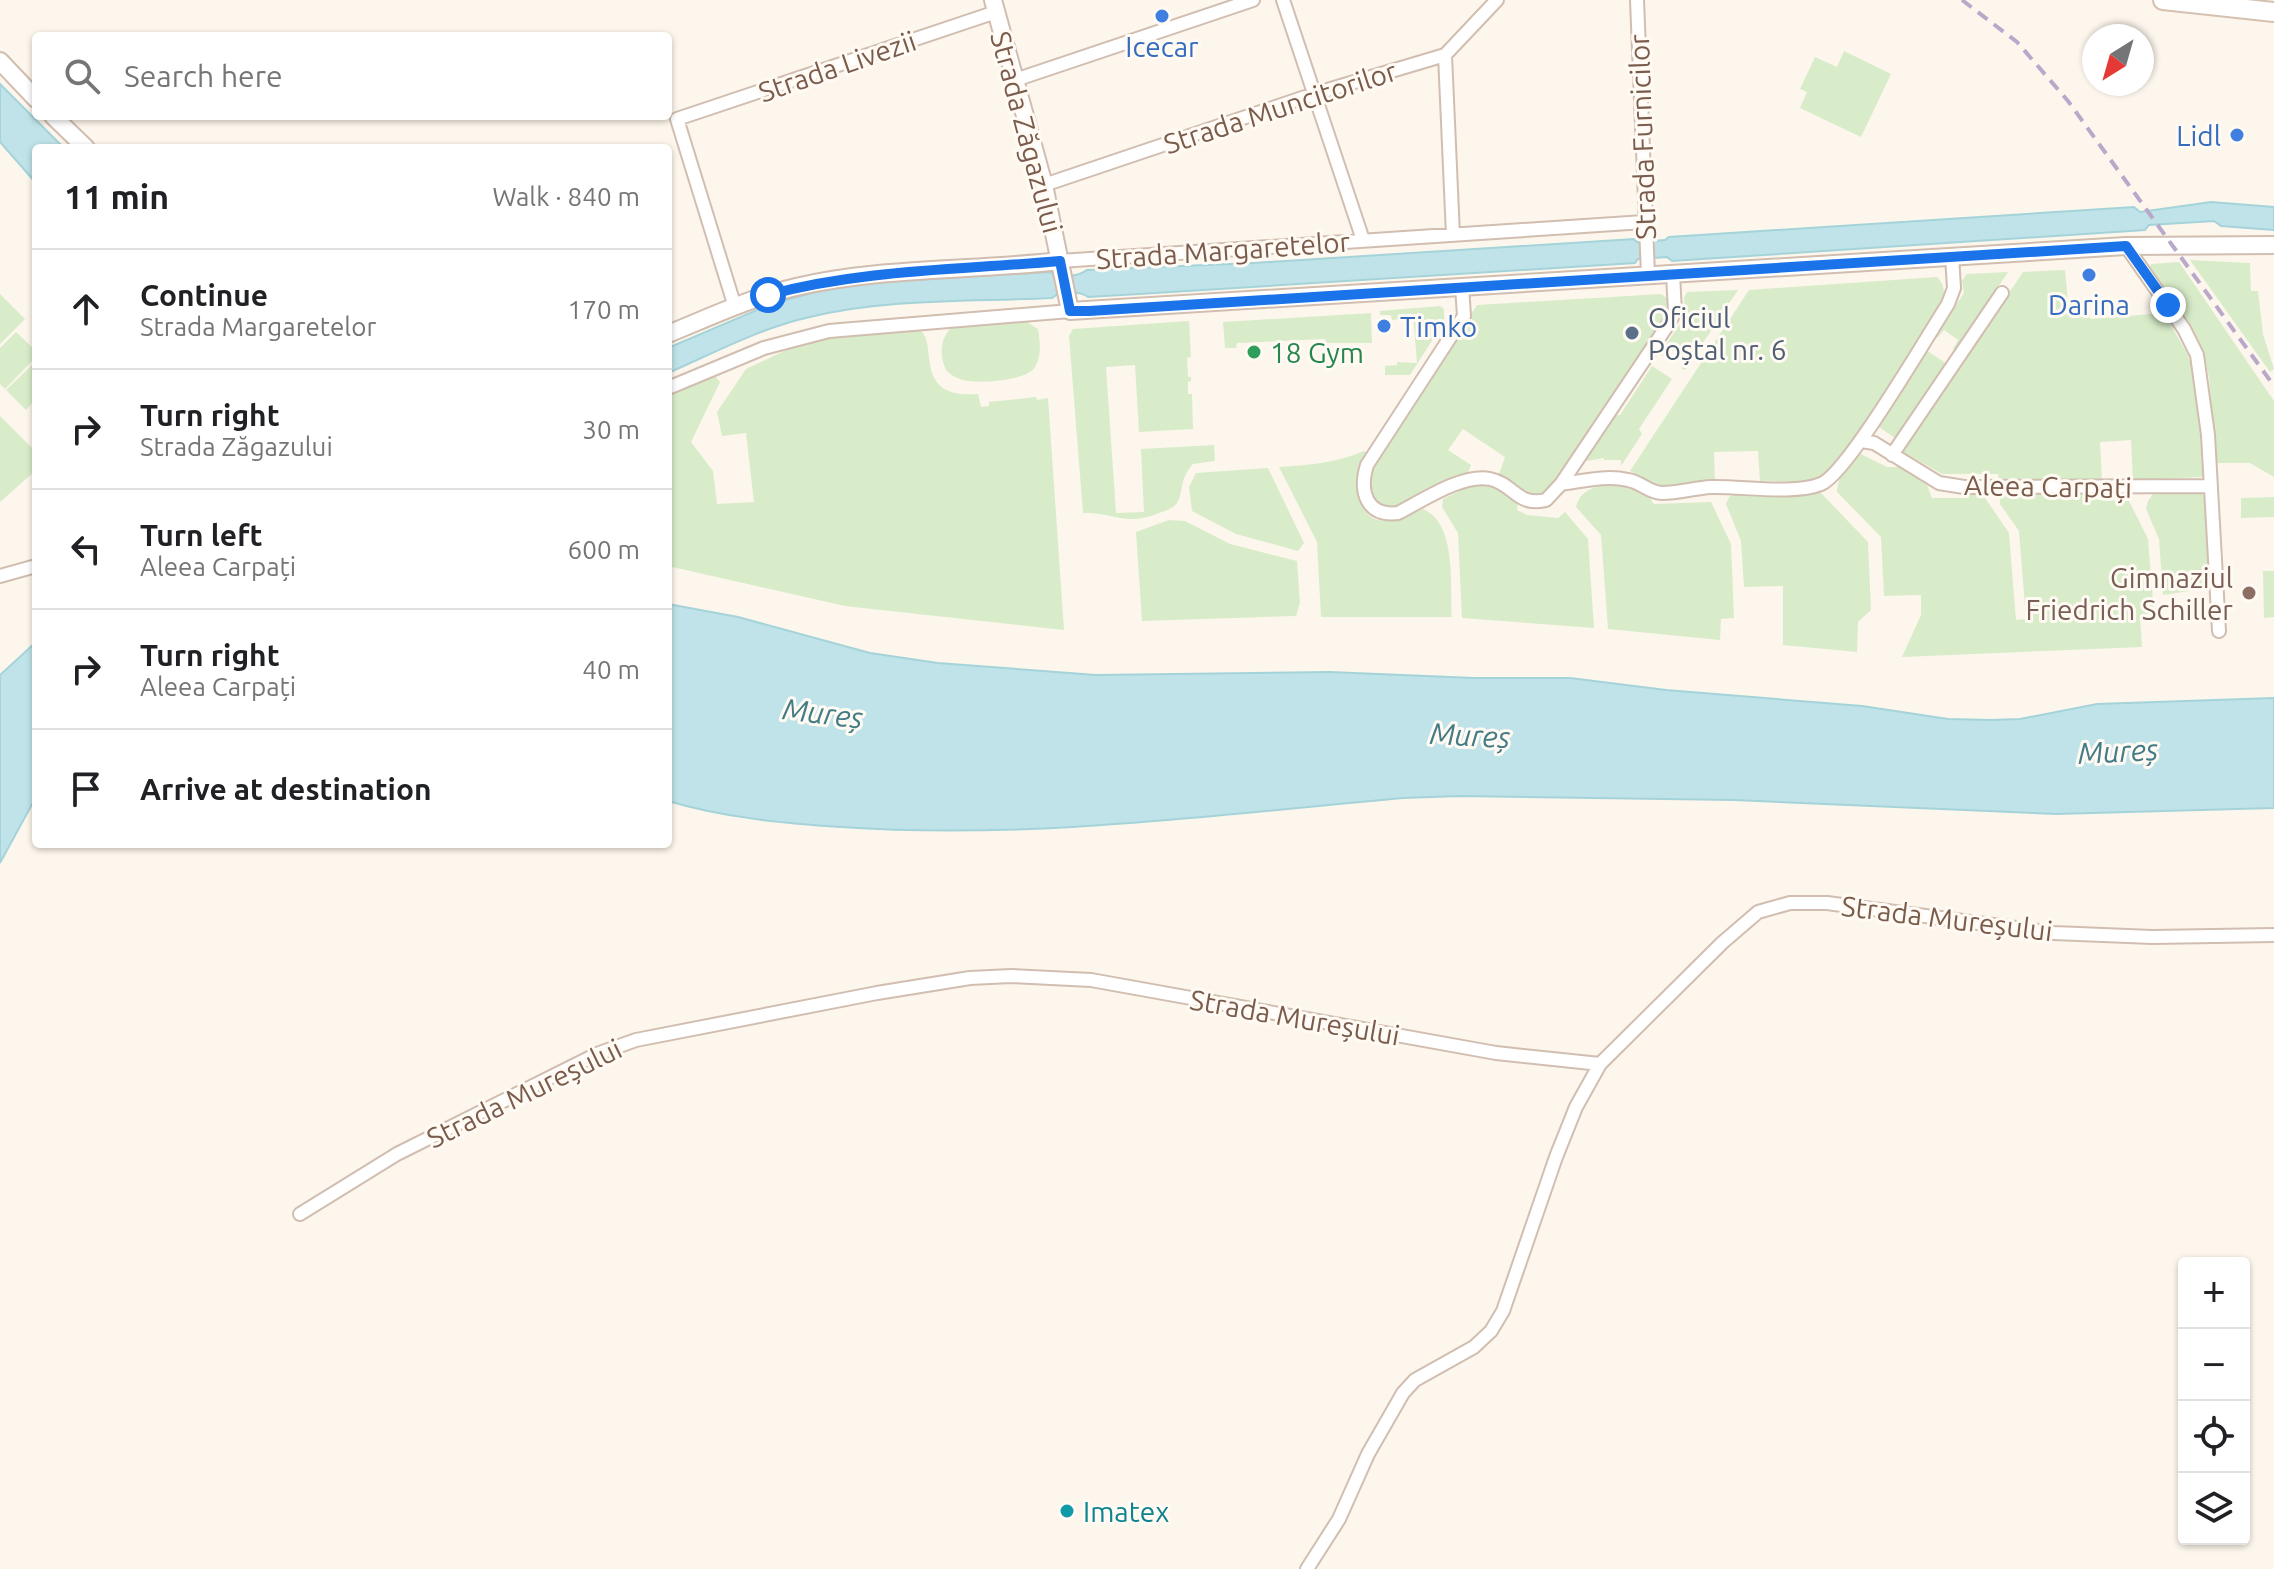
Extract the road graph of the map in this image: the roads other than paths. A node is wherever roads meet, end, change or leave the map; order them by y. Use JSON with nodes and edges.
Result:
{"nodes":[{"id":1,"x":1253,"y":0,"type":"edge"},
{"id":2,"x":1283,"y":0,"type":"edge"},
{"id":3,"x":1497,"y":0,"type":"edge"},
{"id":4,"x":1637,"y":0,"type":"edge"},
{"id":5,"x":2163,"y":0,"type":"edge"},
{"id":6,"x":995,"y":6,"type":"edge"},
{"id":7,"x":2274,"y":12,"type":"edge"},
{"id":8,"x":1445,"y":55,"type":"junction"},
{"id":9,"x":0,"y":61,"type":"edge"},
{"id":10,"x":1015,"y":80,"type":"junction"},
{"id":11,"x":1314,"y":94,"type":"junction"},
{"id":12,"x":32,"y":95,"type":"edge"},
{"id":13,"x":57,"y":120,"type":"edge"},
{"id":14,"x":82,"y":144,"type":"edge"},
{"id":15,"x":1044,"y":185,"type":"junction"},
{"id":16,"x":1645,"y":229,"type":"junction"},
{"id":17,"x":1453,"y":235,"type":"junction"},
{"id":18,"x":1363,"y":240,"type":"junction"},
{"id":19,"x":2274,"y":245,"type":"edge"},
{"id":20,"x":2126,"y":246,"type":"junction"},
{"id":21,"x":1952,"y":256,"type":"junction"},
{"id":22,"x":1062,"y":267,"type":"junction"},
{"id":23,"x":1647,"y":271,"type":"junction"},
{"id":24,"x":1673,"y":274,"type":"junction"},
{"id":25,"x":1462,"y":286,"type":"junction"},
{"id":26,"x":2002,"y":293,"type":"dead end"},
{"id":27,"x":1069,"y":306,"type":"junction"},
{"id":28,"x":735,"y":307,"type":"junction"},
{"id":29,"x":672,"y":332,"type":"edge"},
{"id":30,"x":672,"y":386,"type":"edge"},
{"id":31,"x":1861,"y":441,"type":"junction"},
{"id":32,"x":1892,"y":455,"type":"junction"},
{"id":33,"x":1561,"y":484,"type":"junction"},
{"id":34,"x":2211,"y":486,"type":"junction"},
{"id":35,"x":32,"y":567,"type":"edge"},
{"id":36,"x":0,"y":576,"type":"edge"},
{"id":37,"x":2219,"y":631,"type":"dead end"},
{"id":38,"x":2274,"y":935,"type":"edge"},
{"id":39,"x":1600,"y":1064,"type":"junction"},
{"id":40,"x":300,"y":1214,"type":"dead end"},
{"id":41,"x":1307,"y":1569,"type":"edge"}],
"edges":[{"from":1,"to":10,"type":"street"},
{"from":2,"to":11,"type":"street"},
{"from":3,"to":8,"type":"street"},
{"from":4,"to":16,"type":"street","name":"Strada Furnicilor"},
{"from":5,"to":7,"type":"main road"},
{"from":6,"to":10,"type":"street","name":"Strada Zăgazului"},
{"from":6,"to":28,"type":"street","name":"Strada Livezii"},
{"from":8,"to":11,"type":"street","name":"Strada Muncitorilor"},
{"from":8,"to":17,"type":"street"},
{"from":9,"to":12,"type":"street"},
{"from":10,"to":15,"type":"street","name":"Strada Zăgazului"},
{"from":11,"to":15,"type":"street","name":"Strada Muncitorilor"},
{"from":11,"to":18,"type":"street"},
{"from":13,"to":14,"type":"street"},
{"from":15,"to":22,"type":"street","name":"Strada Zăgazului"},
{"from":16,"to":17,"type":"street","name":"Strada Margaretelor"},
{"from":16,"to":23,"type":"street","name":"Strada Furnicilor"},
{"from":17,"to":18,"type":"street","name":"Strada Margaretelor"},
{"from":18,"to":22,"type":"street","name":"Strada Margaretelor"},
{"from":19,"to":20,"type":"street"},
{"from":20,"to":21,"type":"street"},
{"from":20,"to":34,"type":"street"},
{"from":21,"to":24,"type":"street"},
{"from":21,"to":31,"type":"street"},
{"from":22,"to":27,"type":"street","name":"Strada Zăgazului"},
{"from":22,"to":28,"type":"street","name":"Strada Margaretelor"},
{"from":23,"to":24,"type":"street"},
{"from":23,"to":25,"type":"street"},
{"from":24,"to":33,"type":"street"},
{"from":25,"to":27,"type":"street"},
{"from":25,"to":33,"type":"street"},
{"from":26,"to":32,"type":"street"},
{"from":27,"to":30,"type":"street"},
{"from":28,"to":29,"type":"street","name":"Strada Margaretelor"},
{"from":31,"to":32,"type":"street","name":"Aleea Carpați"},
{"from":31,"to":33,"type":"street"},
{"from":32,"to":34,"type":"street","name":"Aleea Carpați"},
{"from":34,"to":37,"type":"street"},
{"from":35,"to":36,"type":"street"},
{"from":38,"to":39,"type":"street","name":"Strada Mureșului"},
{"from":39,"to":40,"type":"street","name":"Strada Mureșului"},
{"from":39,"to":41,"type":"street"}]}
